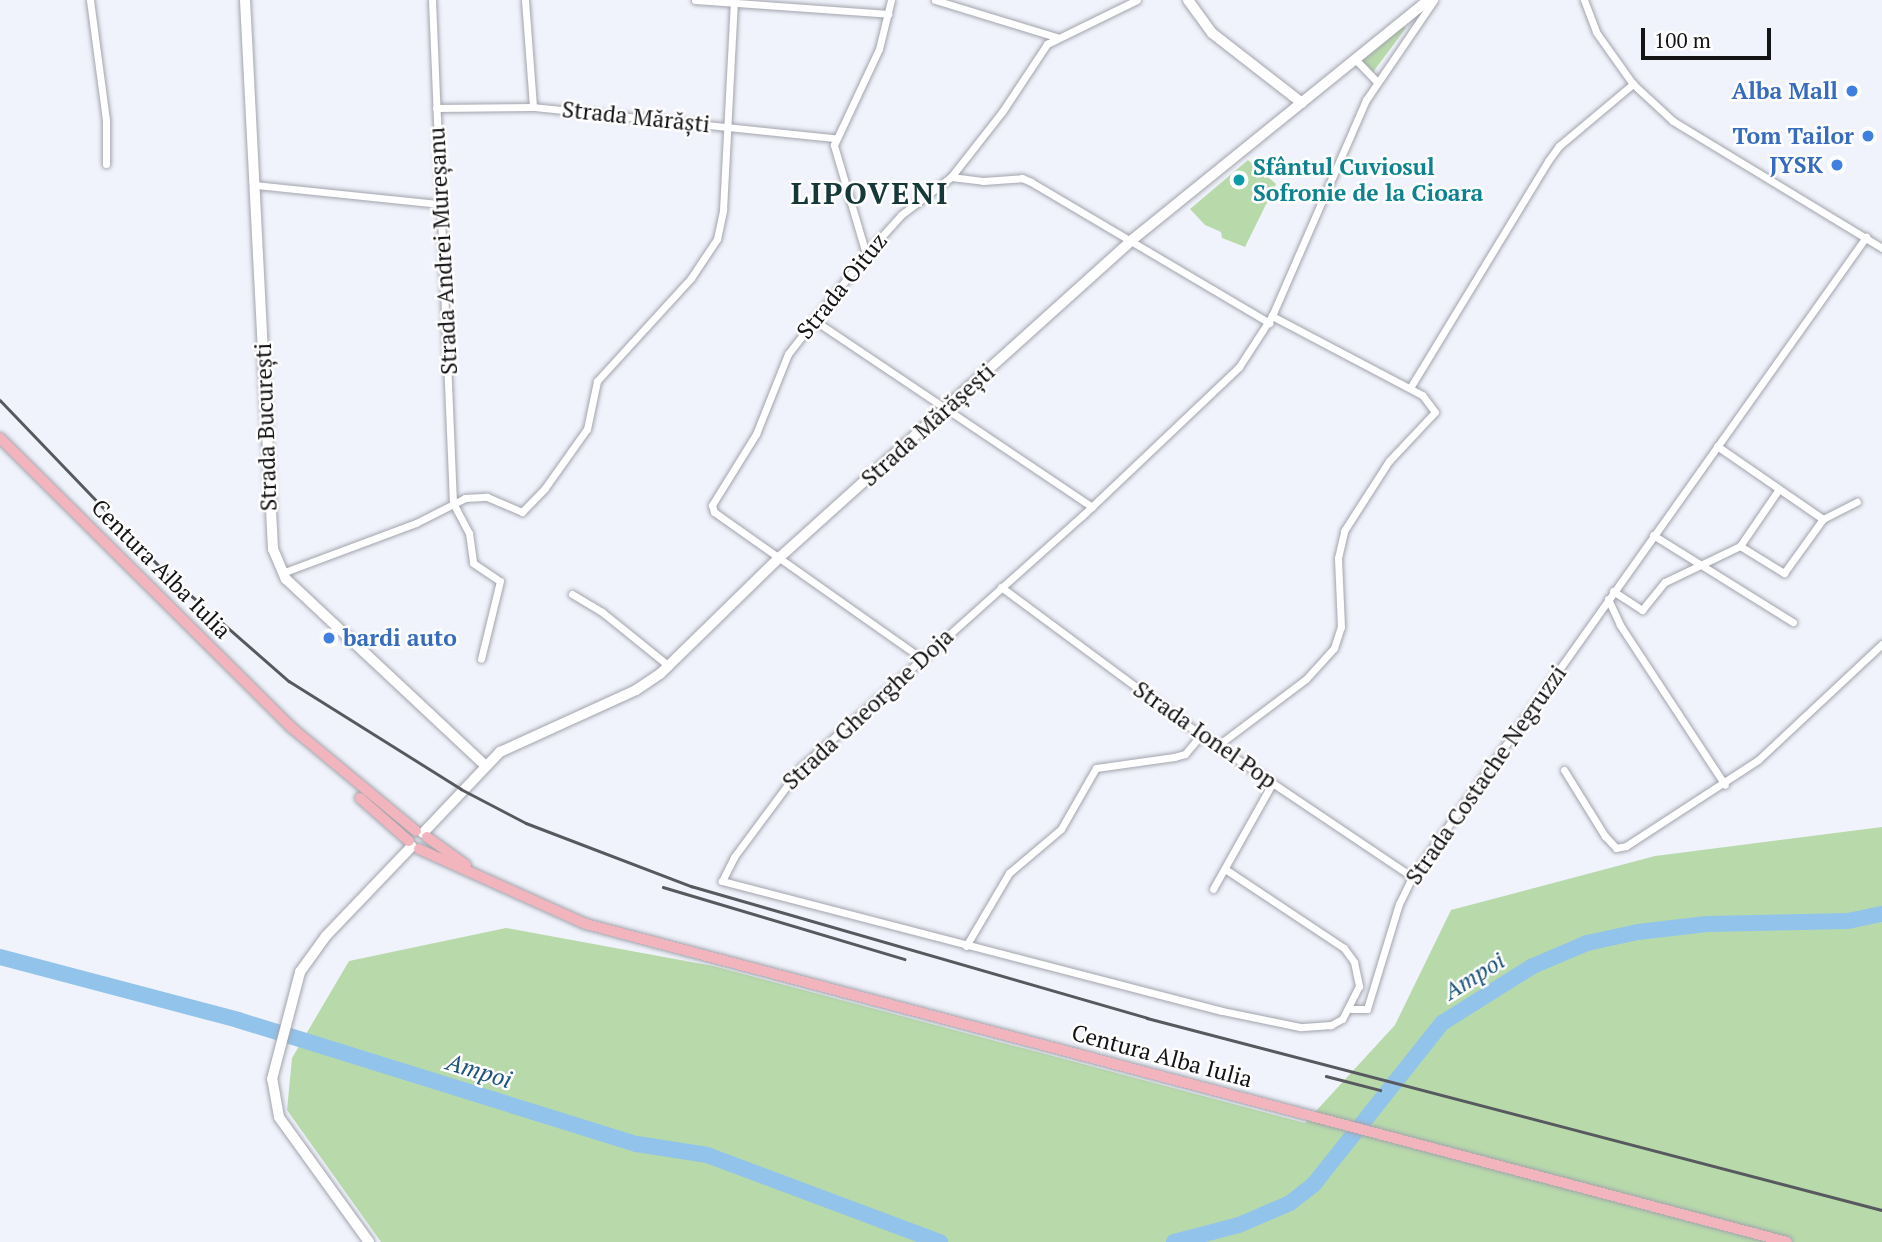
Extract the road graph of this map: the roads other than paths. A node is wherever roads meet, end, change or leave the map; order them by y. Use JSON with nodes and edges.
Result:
{"nodes":[{"id":1,"x":90,"y":0,"type":"edge"},
{"id":2,"x":245,"y":0,"type":"edge"},
{"id":3,"x":432,"y":0,"type":"edge"},
{"id":4,"x":525,"y":0,"type":"edge"},
{"id":5,"x":695,"y":0,"type":"edge"},
{"id":6,"x":891,"y":0,"type":"edge"},
{"id":7,"x":935,"y":0,"type":"edge"},
{"id":8,"x":1137,"y":0,"type":"edge"},
{"id":9,"x":1188,"y":0,"type":"edge"},
{"id":10,"x":1428,"y":0,"type":"edge"},
{"id":11,"x":1434,"y":0,"type":"edge"},
{"id":12,"x":1584,"y":0,"type":"edge"},
{"id":13,"x":734,"y":1,"type":"edge"},
{"id":14,"x":888,"y":14,"type":"junction"},
{"id":15,"x":1056,"y":37,"type":"junction"},
{"id":16,"x":1355,"y":59,"type":"junction"},
{"id":17,"x":1377,"y":82,"type":"junction"},
{"id":18,"x":1633,"y":84,"type":"junction"},
{"id":19,"x":1302,"y":103,"type":"junction"},
{"id":20,"x":533,"y":107,"type":"junction"},
{"id":21,"x":436,"y":108,"type":"junction"},
{"id":22,"x":726,"y":125,"type":"junction"},
{"id":23,"x":835,"y":138,"type":"junction"},
{"id":24,"x":106,"y":164,"type":"dead end"},
{"id":25,"x":950,"y":177,"type":"junction"},
{"id":26,"x":255,"y":185,"type":"junction"},
{"id":27,"x":439,"y":204,"type":"junction"},
{"id":28,"x":1867,"y":237,"type":"junction"},
{"id":29,"x":1132,"y":240,"type":"junction"},
{"id":30,"x":1882,"y":248,"type":"edge"},
{"id":31,"x":866,"y":254,"type":"junction"},
{"id":32,"x":1271,"y":319,"type":"junction"},
{"id":33,"x":814,"y":320,"type":"junction"},
{"id":34,"x":1410,"y":388,"type":"junction"},
{"id":35,"x":946,"y":410,"type":"junction"},
{"id":36,"x":0,"y":438,"type":"edge"},
{"id":37,"x":1717,"y":446,"type":"junction"},
{"id":38,"x":1779,"y":489,"type":"junction"},
{"id":39,"x":1857,"y":502,"type":"dead end"},
{"id":40,"x":453,"y":503,"type":"junction"},
{"id":41,"x":1092,"y":507,"type":"junction"},
{"id":42,"x":1823,"y":519,"type":"junction"},
{"id":43,"x":1653,"y":535,"type":"junction"},
{"id":44,"x":1740,"y":546,"type":"junction"},
{"id":45,"x":780,"y":557,"type":"junction"},
{"id":46,"x":1699,"y":565,"type":"junction"},
{"id":47,"x":282,"y":573,"type":"junction"},
{"id":48,"x":1001,"y":587,"type":"junction"},
{"id":49,"x":572,"y":594,"type":"dead end"},
{"id":50,"x":1611,"y":595,"type":"junction"},
{"id":51,"x":1793,"y":622,"type":"dead end"},
{"id":52,"x":1882,"y":643,"type":"edge"},
{"id":53,"x":921,"y":658,"type":"junction"},
{"id":54,"x":481,"y":659,"type":"dead end"},
{"id":55,"x":668,"y":666,"type":"junction"},
{"id":56,"x":1201,"y":735,"type":"junction"},
{"id":57,"x":1217,"y":746,"type":"junction"},
{"id":58,"x":484,"y":764,"type":"junction"},
{"id":59,"x":1564,"y":770,"type":"dead end"},
{"id":60,"x":1272,"y":784,"type":"junction"},
{"id":61,"x":1725,"y":785,"type":"junction"},
{"id":62,"x":418,"y":840,"type":"junction"},
{"id":63,"x":1225,"y":869,"type":"junction"},
{"id":64,"x":1412,"y":877,"type":"junction"},
{"id":65,"x":1213,"y":889,"type":"dead end"},
{"id":66,"x":966,"y":946,"type":"junction"},
{"id":67,"x":1351,"y":1009,"type":"junction"},
{"id":68,"x":369,"y":1242,"type":"edge"},
{"id":69,"x":1787,"y":1242,"type":"edge"}],
"edges":[{"from":1,"to":24,"type":"street"},
{"from":2,"to":26,"type":"main road","name":"Strada București"},
{"from":3,"to":21,"type":"street","name":"Strada Andrei Mureșanu"},
{"from":4,"to":20,"type":"street"},
{"from":5,"to":13,"type":"street"},
{"from":6,"to":14,"type":"street"},
{"from":7,"to":15,"type":"street"},
{"from":8,"to":15,"type":"street"},
{"from":9,"to":19,"type":"main road"},
{"from":10,"to":16,"type":"main road","name":"Strada Mărășești"},
{"from":11,"to":17,"type":"street","name":"Strada Gheorghe Doja"},
{"from":12,"to":18,"type":"street"},
{"from":13,"to":14,"type":"street"},
{"from":13,"to":22,"type":"street"},
{"from":14,"to":23,"type":"street"},
{"from":15,"to":25,"type":"street","name":"Strada Oituz"},
{"from":16,"to":17,"type":"street"},
{"from":16,"to":19,"type":"main road","name":"Strada Mărășești"},
{"from":17,"to":32,"type":"street","name":"Strada Gheorghe Doja"},
{"from":18,"to":28,"type":"street"},
{"from":18,"to":34,"type":"street"},
{"from":19,"to":29,"type":"main road","name":"Strada Mărășești"},
{"from":20,"to":21,"type":"street","name":"Strada Mărăști"},
{"from":20,"to":22,"type":"street","name":"Strada Mărăști"},
{"from":21,"to":27,"type":"street","name":"Strada Andrei Mureșanu"},
{"from":22,"to":23,"type":"street","name":"Strada Mărăști"},
{"from":22,"to":40,"type":"street"},
{"from":23,"to":31,"type":"street"},
{"from":25,"to":29,"type":"street"},
{"from":25,"to":31,"type":"street","name":"Strada Oituz"},
{"from":26,"to":27,"type":"street"},
{"from":26,"to":47,"type":"main road","name":"Strada București"},
{"from":27,"to":40,"type":"street","name":"Strada Andrei Mureșanu"},
{"from":28,"to":30,"type":"street"},
{"from":28,"to":37,"type":"street","name":"Strada Costache Negruzzi"},
{"from":29,"to":32,"type":"street"},
{"from":29,"to":35,"type":"main road","name":"Strada Mărășești"},
{"from":31,"to":33,"type":"street","name":"Strada Oituz"},
{"from":32,"to":34,"type":"street"},
{"from":32,"to":41,"type":"street","name":"Strada Gheorghe Doja"},
{"from":33,"to":35,"type":"street"},
{"from":33,"to":45,"type":"street","name":"Strada Oituz"},
{"from":34,"to":57,"type":"street"},
{"from":35,"to":41,"type":"street"},
{"from":35,"to":45,"type":"main road","name":"Strada Mărășești"},
{"from":36,"to":62,"type":"main road","name":"Centura Alba Iulia"},
{"from":37,"to":38,"type":"street"},
{"from":37,"to":43,"type":"street","name":"Strada Costache Negruzzi"},
{"from":38,"to":42,"type":"street"},
{"from":38,"to":44,"type":"street"},
{"from":39,"to":42,"type":"street"},
{"from":40,"to":47,"type":"street"},
{"from":40,"to":54,"type":"street","name":"Strada Andrei Mureșanu"},
{"from":41,"to":48,"type":"street","name":"Strada Gheorghe Doja"},
{"from":42,"to":44,"type":"street"},
{"from":43,"to":46,"type":"street"},
{"from":43,"to":50,"type":"street","name":"Strada Costache Negruzzi"},
{"from":44,"to":46,"type":"street"},
{"from":45,"to":53,"type":"street"},
{"from":45,"to":55,"type":"main road","name":"Strada Mărășești"},
{"from":46,"to":50,"type":"street"},
{"from":46,"to":51,"type":"street"},
{"from":47,"to":58,"type":"main road"},
{"from":48,"to":53,"type":"street","name":"Strada Gheorghe Doja"},
{"from":48,"to":56,"type":"street","name":"Strada Ionel Pop"},
{"from":49,"to":55,"type":"street"},
{"from":50,"to":61,"type":"street"},
{"from":50,"to":64,"type":"street","name":"Strada Costache Negruzzi"},
{"from":52,"to":61,"type":"street"},
{"from":53,"to":66,"type":"street","name":"Strada Gheorghe Doja"},
{"from":55,"to":58,"type":"main road","name":"Strada Mărășești"},
{"from":56,"to":57,"type":"street","name":"Strada Ionel Pop"},
{"from":56,"to":66,"type":"street"},
{"from":57,"to":60,"type":"street","name":"Strada Ionel Pop"},
{"from":58,"to":62,"type":"main road","name":"Strada Mărășești"},
{"from":59,"to":61,"type":"street"},
{"from":60,"to":63,"type":"street"},
{"from":60,"to":64,"type":"street","name":"Strada Ionel Pop"},
{"from":62,"to":68,"type":"main road","name":"Strada Mărășești"},
{"from":62,"to":69,"type":"main road","name":"Centura Alba Iulia"},
{"from":63,"to":65,"type":"street"},
{"from":63,"to":67,"type":"street"},
{"from":64,"to":67,"type":"street","name":"Strada Costache Negruzzi"},
{"from":66,"to":67,"type":"street","name":"Strada Gheorghe Doja"}]}
